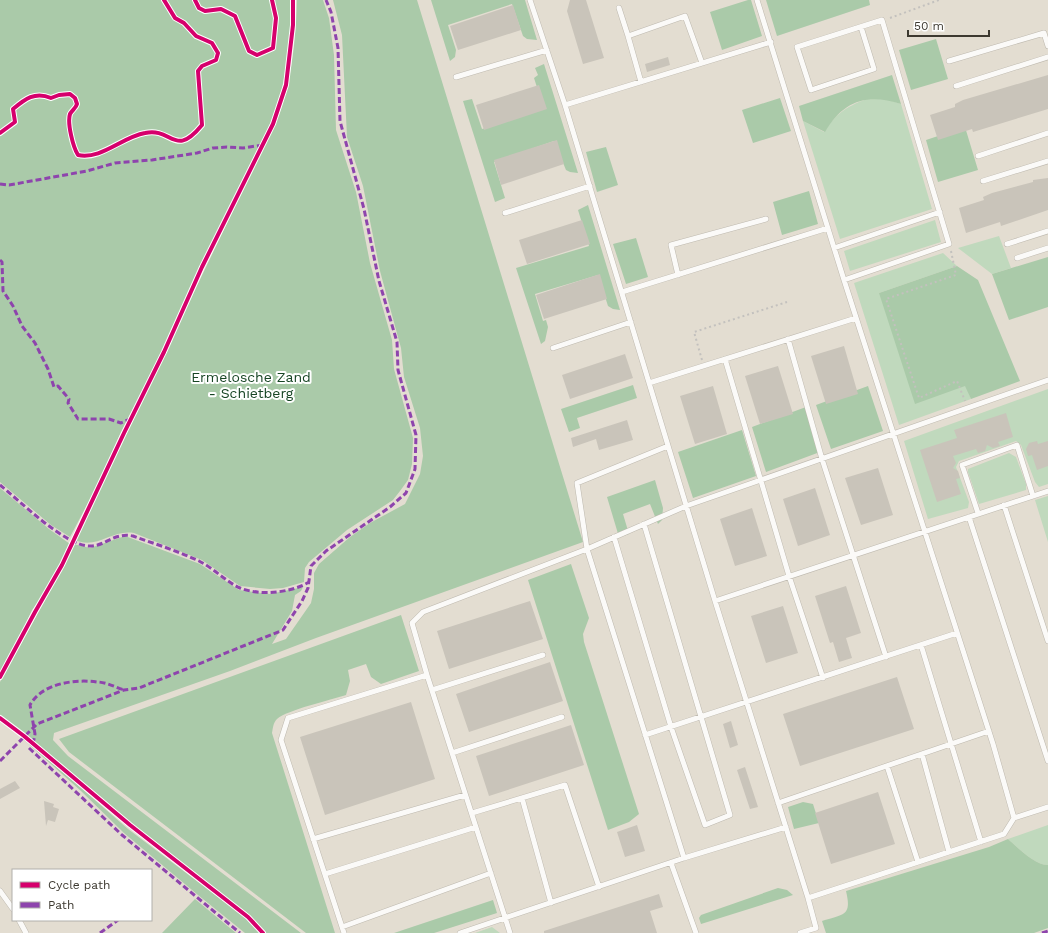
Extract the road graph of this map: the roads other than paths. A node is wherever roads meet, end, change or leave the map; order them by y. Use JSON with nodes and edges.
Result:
{"nodes":[{"id":1,"x":530,"y":0,"type":"edge"},
{"id":2,"x":757,"y":0,"type":"edge"},
{"id":3,"x":619,"y":8,"type":"dead end"},
{"id":4,"x":861,"y":27,"type":"junction"},
{"id":5,"x":628,"y":36,"type":"junction"},
{"id":6,"x":771,"y":42,"type":"junction"},
{"id":7,"x":1048,"y":46,"type":"edge"},
{"id":8,"x":547,"y":50,"type":"junction"},
{"id":9,"x":1048,"y":57,"type":"edge"},
{"id":10,"x":949,"y":61,"type":"dead end"},
{"id":11,"x":702,"y":63,"type":"junction"},
{"id":12,"x":456,"y":77,"type":"dead end"},
{"id":13,"x":641,"y":82,"type":"junction"},
{"id":14,"x":956,"y":86,"type":"dead end"},
{"id":15,"x":565,"y":105,"type":"junction"},
{"id":16,"x":1048,"y":133,"type":"edge"},
{"id":17,"x":978,"y":156,"type":"dead end"},
{"id":18,"x":1048,"y":161,"type":"edge"},
{"id":19,"x":983,"y":181,"type":"dead end"},
{"id":20,"x":590,"y":186,"type":"junction"},
{"id":21,"x":940,"y":212,"type":"junction"},
{"id":22,"x":505,"y":213,"type":"dead end"},
{"id":23,"x":766,"y":219,"type":"dead end"},
{"id":24,"x":828,"y":228,"type":"junction"},
{"id":25,"x":1048,"y":231,"type":"edge"},
{"id":26,"x":1007,"y":244,"type":"dead end"},
{"id":27,"x":834,"y":248,"type":"junction"},
{"id":28,"x":1048,"y":248,"type":"edge"},
{"id":29,"x":1017,"y":258,"type":"dead end"},
{"id":30,"x":678,"y":275,"type":"junction"},
{"id":31,"x":844,"y":280,"type":"junction"},
{"id":32,"x":622,"y":292,"type":"junction"},
{"id":33,"x":856,"y":318,"type":"junction"},
{"id":34,"x":631,"y":322,"type":"junction"},
{"id":35,"x":788,"y":339,"type":"junction"},
{"id":36,"x":553,"y":348,"type":"dead end"},
{"id":37,"x":725,"y":359,"type":"junction"},
{"id":38,"x":1048,"y":380,"type":"edge"},
{"id":39,"x":649,"y":383,"type":"junction"},
{"id":40,"x":893,"y":435,"type":"junction"},
{"id":41,"x":668,"y":446,"type":"junction"},
{"id":42,"x":822,"y":459,"type":"junction"},
{"id":43,"x":761,"y":480,"type":"junction"},
{"id":44,"x":1048,"y":491,"type":"edge"},
{"id":45,"x":1033,"y":496,"type":"junction"},
{"id":46,"x":1004,"y":505,"type":"junction"},
{"id":47,"x":686,"y":506,"type":"junction"},
{"id":48,"x":978,"y":513,"type":"junction"},
{"id":49,"x":969,"y":516,"type":"junction"},
{"id":50,"x":644,"y":524,"type":"junction"},
{"id":51,"x":923,"y":531,"type":"junction"},
{"id":52,"x":614,"y":537,"type":"junction"},
{"id":53,"x":587,"y":549,"type":"junction"},
{"id":54,"x":853,"y":555,"type":"junction"},
{"id":55,"x":789,"y":576,"type":"junction"},
{"id":56,"x":715,"y":601,"type":"junction"},
{"id":57,"x":957,"y":633,"type":"junction"},
{"id":58,"x":1048,"y":641,"type":"edge"},
{"id":59,"x":921,"y":645,"type":"junction"},
{"id":60,"x":543,"y":655,"type":"dead end"},
{"id":61,"x":886,"y":657,"type":"junction"},
{"id":62,"x":427,"y":675,"type":"junction"},
{"id":63,"x":823,"y":678,"type":"junction"},
{"id":64,"x":432,"y":690,"type":"junction"},
{"id":65,"x":747,"y":703,"type":"junction"},
{"id":66,"x":562,"y":718,"type":"dead end"},
{"id":67,"x":701,"y":718,"type":"junction"},
{"id":68,"x":671,"y":727,"type":"junction"},
{"id":69,"x":988,"y":731,"type":"junction"},
{"id":70,"x":645,"y":735,"type":"junction"},
{"id":71,"x":952,"y":744,"type":"junction"},
{"id":72,"x":452,"y":752,"type":"junction"},
{"id":73,"x":922,"y":754,"type":"junction"},
{"id":74,"x":1048,"y":761,"type":"edge"},
{"id":75,"x":887,"y":766,"type":"junction"},
{"id":76,"x":465,"y":795,"type":"junction"},
{"id":77,"x":522,"y":798,"type":"junction"},
{"id":78,"x":778,"y":803,"type":"junction"},
{"id":79,"x":1048,"y":807,"type":"edge"},
{"id":80,"x":472,"y":813,"type":"junction"},
{"id":81,"x":1014,"y":818,"type":"junction"},
{"id":82,"x":476,"y":827,"type":"junction"},
{"id":83,"x":786,"y":827,"type":"junction"},
{"id":84,"x":313,"y":839,"type":"junction"},
{"id":85,"x":981,"y":842,"type":"junction"},
{"id":86,"x":949,"y":852,"type":"junction"},
{"id":87,"x":684,"y":858,"type":"junction"},
{"id":88,"x":918,"y":862,"type":"junction"},
{"id":89,"x":671,"y":863,"type":"junction"},
{"id":90,"x":491,"y":873,"type":"junction"},
{"id":91,"x":325,"y":874,"type":"junction"},
{"id":92,"x":599,"y":887,"type":"junction"},
{"id":93,"x":0,"y":891,"type":"edge"},
{"id":94,"x":808,"y":898,"type":"junction"},
{"id":95,"x":551,"y":903,"type":"junction"},
{"id":96,"x":12,"y":908,"type":"edge"},
{"id":97,"x":505,"y":918,"type":"junction"},
{"id":98,"x":20,"y":921,"type":"edge"},
{"id":99,"x":342,"y":927,"type":"junction"},
{"id":100,"x":26,"y":933,"type":"edge"},
{"id":101,"x":344,"y":933,"type":"edge"},
{"id":102,"x":460,"y":933,"type":"edge"},
{"id":103,"x":510,"y":933,"type":"edge"},
{"id":104,"x":696,"y":933,"type":"edge"},
{"id":105,"x":800,"y":933,"type":"edge"}],
"edges":[{"from":1,"to":8,"type":"lane"},
{"from":2,"to":6,"type":"lane"},
{"from":3,"to":5,"type":"lane"},
{"from":4,"to":4,"type":"lane"},
{"from":4,"to":21,"type":"lane"},
{"from":5,"to":11,"type":"lane"},
{"from":5,"to":13,"type":"lane"},
{"from":6,"to":11,"type":"lane"},
{"from":6,"to":24,"type":"lane"},
{"from":7,"to":10,"type":"lane"},
{"from":8,"to":12,"type":"lane"},
{"from":8,"to":15,"type":"lane"},
{"from":9,"to":14,"type":"lane"},
{"from":11,"to":13,"type":"lane"},
{"from":13,"to":15,"type":"lane"},
{"from":15,"to":20,"type":"lane"},
{"from":16,"to":17,"type":"lane"},
{"from":18,"to":19,"type":"lane"},
{"from":20,"to":22,"type":"lane"},
{"from":20,"to":32,"type":"lane"},
{"from":21,"to":27,"type":"lane"},
{"from":21,"to":31,"type":"lane"},
{"from":23,"to":30,"type":"lane"},
{"from":24,"to":27,"type":"lane"},
{"from":24,"to":30,"type":"lane"},
{"from":25,"to":26,"type":"lane"},
{"from":27,"to":31,"type":"lane"},
{"from":28,"to":29,"type":"lane"},
{"from":30,"to":32,"type":"lane"},
{"from":31,"to":33,"type":"lane"},
{"from":32,"to":34,"type":"lane"},
{"from":33,"to":35,"type":"lane"},
{"from":33,"to":40,"type":"lane"},
{"from":34,"to":36,"type":"lane"},
{"from":34,"to":39,"type":"lane"},
{"from":35,"to":37,"type":"lane"},
{"from":35,"to":42,"type":"lane"},
{"from":37,"to":39,"type":"lane"},
{"from":37,"to":43,"type":"lane"},
{"from":38,"to":40,"type":"lane"},
{"from":39,"to":41,"type":"lane"},
{"from":40,"to":42,"type":"lane"},
{"from":40,"to":51,"type":"lane"},
{"from":41,"to":47,"type":"lane"},
{"from":41,"to":53,"type":"lane"},
{"from":42,"to":43,"type":"lane"},
{"from":42,"to":54,"type":"lane"},
{"from":43,"to":47,"type":"lane"},
{"from":43,"to":55,"type":"lane"},
{"from":44,"to":45,"type":"lane"},
{"from":45,"to":46,"type":"lane"},
{"from":45,"to":48,"type":"lane"},
{"from":46,"to":48,"type":"lane"},
{"from":46,"to":58,"type":"lane"},
{"from":47,"to":50,"type":"lane"},
{"from":47,"to":56,"type":"lane"},
{"from":48,"to":49,"type":"lane"},
{"from":49,"to":51,"type":"lane"},
{"from":49,"to":74,"type":"lane"},
{"from":50,"to":52,"type":"lane"},
{"from":50,"to":67,"type":"lane"},
{"from":51,"to":54,"type":"lane"},
{"from":51,"to":57,"type":"lane"},
{"from":52,"to":53,"type":"lane"},
{"from":52,"to":68,"type":"lane"},
{"from":53,"to":62,"type":"lane"},
{"from":53,"to":70,"type":"lane"},
{"from":54,"to":55,"type":"lane"},
{"from":54,"to":61,"type":"lane"},
{"from":55,"to":56,"type":"lane"},
{"from":55,"to":63,"type":"lane"},
{"from":56,"to":65,"type":"lane"},
{"from":57,"to":59,"type":"lane"},
{"from":57,"to":69,"type":"lane"},
{"from":59,"to":61,"type":"lane"},
{"from":59,"to":71,"type":"lane"},
{"from":60,"to":64,"type":"lane"},
{"from":61,"to":63,"type":"lane"},
{"from":62,"to":64,"type":"lane"},
{"from":62,"to":84,"type":"lane"},
{"from":63,"to":65,"type":"lane"},
{"from":64,"to":72,"type":"lane"},
{"from":65,"to":67,"type":"lane"},
{"from":65,"to":78,"type":"lane"},
{"from":66,"to":72,"type":"lane"},
{"from":67,"to":68,"type":"lane"},
{"from":67,"to":68,"type":"lane"},
{"from":68,"to":70,"type":"lane"},
{"from":69,"to":71,"type":"lane"},
{"from":69,"to":81,"type":"lane"},
{"from":70,"to":87,"type":"lane"},
{"from":71,"to":73,"type":"lane"},
{"from":71,"to":85,"type":"lane"},
{"from":72,"to":76,"type":"lane"},
{"from":73,"to":75,"type":"lane"},
{"from":73,"to":86,"type":"lane"},
{"from":75,"to":78,"type":"lane"},
{"from":75,"to":88,"type":"lane"},
{"from":76,"to":80,"type":"lane"},
{"from":76,"to":84,"type":"lane"},
{"from":77,"to":80,"type":"lane"},
{"from":77,"to":92,"type":"lane"},
{"from":77,"to":95,"type":"lane"},
{"from":78,"to":83,"type":"lane"},
{"from":79,"to":81,"type":"lane"},
{"from":80,"to":82,"type":"lane"},
{"from":81,"to":85,"type":"lane"},
{"from":82,"to":90,"type":"lane"},
{"from":82,"to":91,"type":"lane"},
{"from":83,"to":87,"type":"lane"},
{"from":83,"to":94,"type":"lane"},
{"from":84,"to":91,"type":"lane"},
{"from":85,"to":86,"type":"lane"},
{"from":86,"to":88,"type":"lane"},
{"from":87,"to":89,"type":"lane"},
{"from":88,"to":94,"type":"lane"},
{"from":89,"to":92,"type":"lane"},
{"from":89,"to":104,"type":"lane"},
{"from":90,"to":97,"type":"lane"},
{"from":90,"to":99,"type":"lane"},
{"from":91,"to":99,"type":"lane"},
{"from":92,"to":95,"type":"lane"},
{"from":93,"to":96,"type":"lane"},
{"from":94,"to":105,"type":"lane"},
{"from":95,"to":97,"type":"lane"},
{"from":97,"to":102,"type":"lane"},
{"from":97,"to":103,"type":"lane"},
{"from":98,"to":100,"type":"lane"},
{"from":99,"to":101,"type":"lane"}]}
